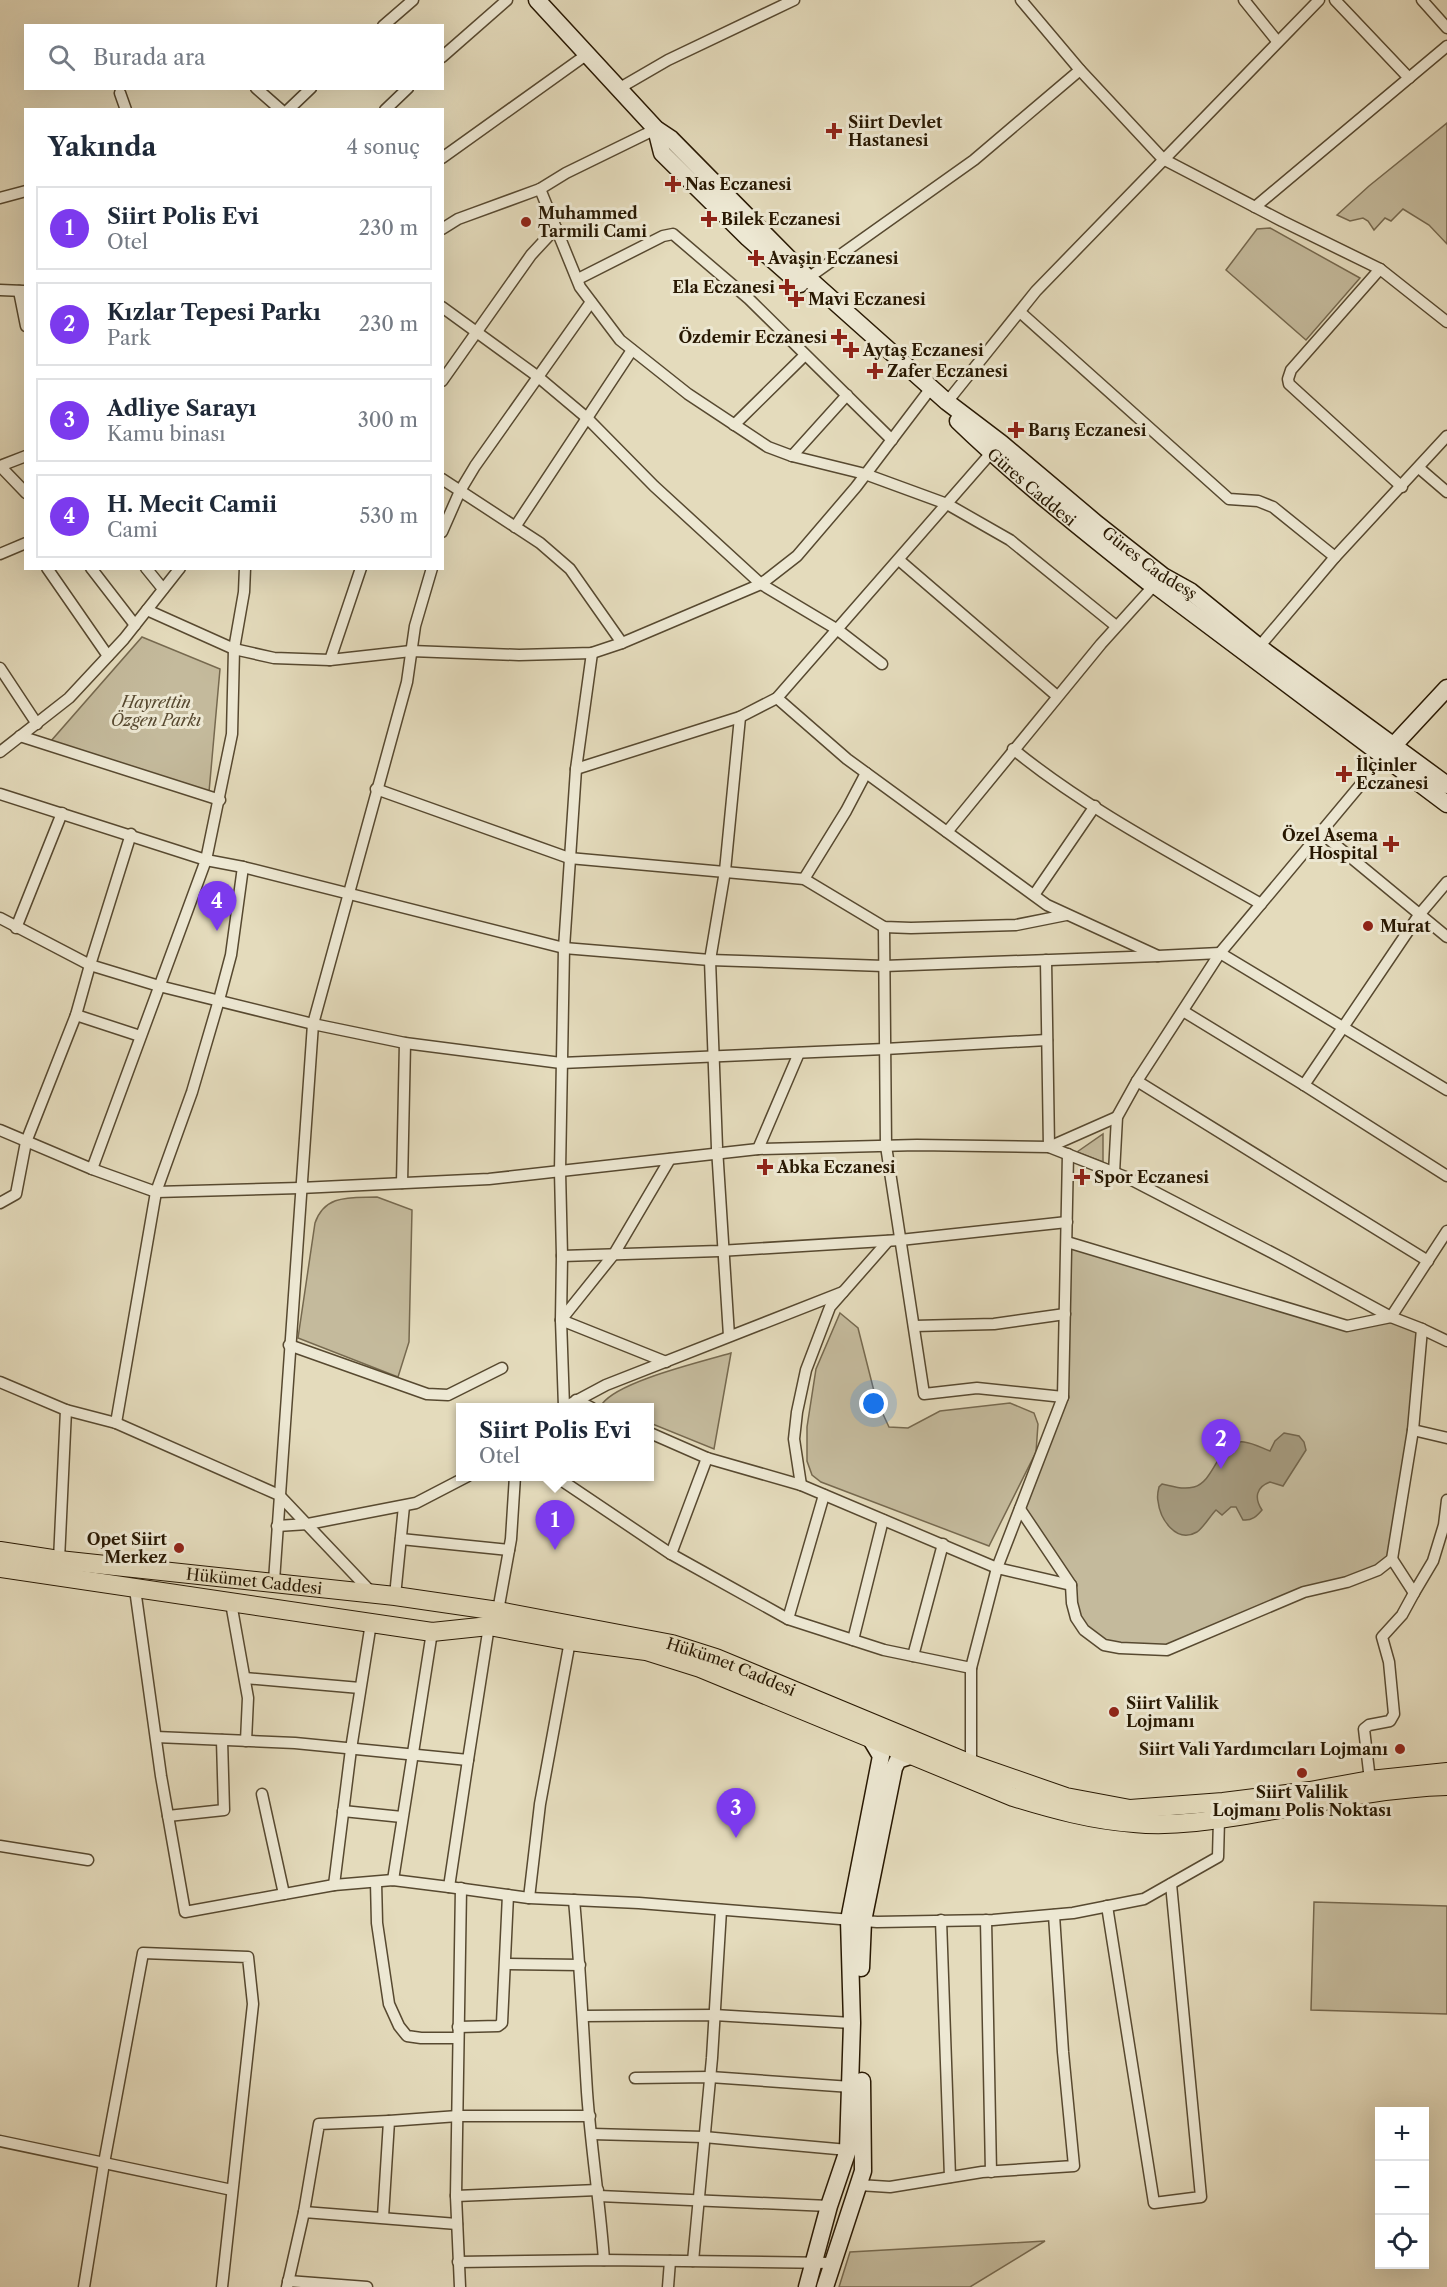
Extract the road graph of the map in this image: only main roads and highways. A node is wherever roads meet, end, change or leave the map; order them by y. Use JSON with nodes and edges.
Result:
{"nodes":[{"id":1,"x":0,"y":1551,"type":"edge"},
{"id":2,"x":0,"y":1568,"type":"edge"},
{"id":3,"x":493,"y":1619,"type":"junction"},
{"id":4,"x":1447,"y":1772,"type":"edge"},
{"id":5,"x":1447,"y":1785,"type":"edge"}],
"edges":[{"from":1,"to":3,"type":"main road","name":"Hükümet Caddesi"},
{"from":2,"to":3,"type":"main road"},
{"from":3,"to":4,"type":"main road","name":"Hükümet Caddesi"},
{"from":3,"to":5,"type":"main road"}]}
